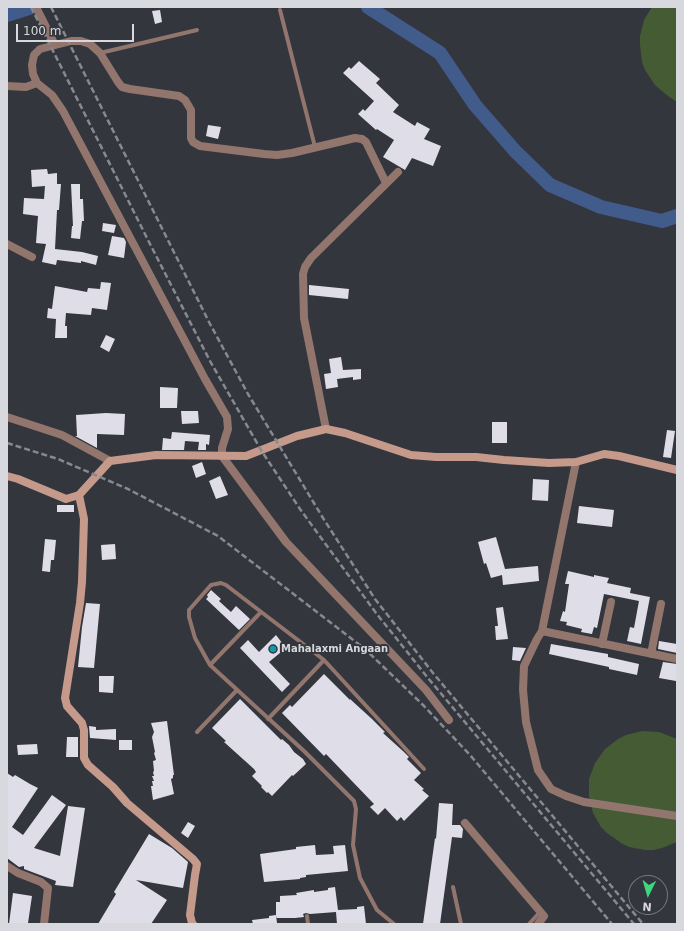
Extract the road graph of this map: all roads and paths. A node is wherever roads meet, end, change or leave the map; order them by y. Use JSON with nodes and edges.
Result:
{"nodes":[{"id":1,"x":36,"y":7,"type":"edge"},
{"id":2,"x":280,"y":10,"type":"dead end"},
{"id":3,"x":197,"y":30,"type":"dead end"},
{"id":4,"x":55,"y":45,"type":"junction"},
{"id":5,"x":100,"y":53,"type":"junction"},
{"id":6,"x":37,"y":83,"type":"junction"},
{"id":7,"x":7,"y":86,"type":"edge"},
{"id":8,"x":315,"y":148,"type":"junction"},
{"id":9,"x":398,"y":172,"type":"dead end"},
{"id":10,"x":386,"y":183,"type":"junction"},
{"id":11,"x":7,"y":244,"type":"edge"},
{"id":12,"x":32,"y":257,"type":"dead end"},
{"id":13,"x":7,"y":417,"type":"edge"},
{"id":14,"x":326,"y":429,"type":"junction"},
{"id":15,"x":222,"y":456,"type":"junction"},
{"id":16,"x":110,"y":461,"type":"junction"},
{"id":17,"x":576,"y":462,"type":"junction"},
{"id":18,"x":677,"y":470,"type":"edge"},
{"id":19,"x":7,"y":476,"type":"edge"},
{"id":20,"x":79,"y":495,"type":"junction"},
{"id":21,"x":611,"y":602,"type":"dead end"},
{"id":22,"x":661,"y":604,"type":"dead end"},
{"id":23,"x":261,"y":612,"type":"junction"},
{"id":24,"x":542,"y":631,"type":"junction"},
{"id":25,"x":602,"y":644,"type":"junction"},
{"id":26,"x":651,"y":654,"type":"junction"},
{"id":27,"x":677,"y":659,"type":"edge"},
{"id":28,"x":324,"y":660,"type":"junction"},
{"id":29,"x":210,"y":665,"type":"junction"},
{"id":30,"x":237,"y":690,"type":"junction"},
{"id":31,"x":268,"y":719,"type":"junction"},
{"id":32,"x":449,"y":720,"type":"dead end"},
{"id":33,"x":197,"y":732,"type":"dead end"},
{"id":34,"x":424,"y":769,"type":"dead end"},
{"id":35,"x":677,"y":816,"type":"edge"},
{"id":36,"x":465,"y":823,"type":"dead end"},
{"id":37,"x":7,"y":866,"type":"edge"},
{"id":38,"x":453,"y":887,"type":"dead end"},
{"id":39,"x":541,"y":912,"type":"junction"},
{"id":40,"x":307,"y":916,"type":"dead end"},
{"id":41,"x":44,"y":924,"type":"edge"},
{"id":42,"x":194,"y":924,"type":"edge"},
{"id":43,"x":308,"y":924,"type":"edge"},
{"id":44,"x":394,"y":924,"type":"edge"},
{"id":45,"x":461,"y":924,"type":"edge"},
{"id":46,"x":529,"y":924,"type":"edge"},
{"id":47,"x":538,"y":924,"type":"edge"}],
"edges":[{"from":1,"to":4,"type":"street"},
{"from":2,"to":8,"type":"lane"},
{"from":3,"to":5,"type":"lane"},
{"from":4,"to":5,"type":"street"},
{"from":4,"to":6,"type":"street"},
{"from":5,"to":8,"type":"street"},
{"from":6,"to":7,"type":"street"},
{"from":6,"to":15,"type":"street"},
{"from":8,"to":10,"type":"street"},
{"from":9,"to":10,"type":"street"},
{"from":10,"to":14,"type":"street"},
{"from":11,"to":12,"type":"street"},
{"from":13,"to":16,"type":"street"},
{"from":14,"to":15,"type":"street"},
{"from":14,"to":17,"type":"street"},
{"from":15,"to":16,"type":"street"},
{"from":15,"to":32,"type":"street"},
{"from":16,"to":20,"type":"street"},
{"from":17,"to":18,"type":"street"},
{"from":17,"to":24,"type":"street"},
{"from":19,"to":20,"type":"street"},
{"from":20,"to":42,"type":"street"},
{"from":21,"to":25,"type":"street"},
{"from":22,"to":26,"type":"street"},
{"from":23,"to":28,"type":"lane"},
{"from":23,"to":29,"type":"lane"},
{"from":23,"to":29,"type":"lane"},
{"from":24,"to":25,"type":"street"},
{"from":24,"to":35,"type":"street"},
{"from":25,"to":26,"type":"street"},
{"from":26,"to":27,"type":"street"},
{"from":28,"to":31,"type":"lane"},
{"from":28,"to":34,"type":"lane"},
{"from":29,"to":30,"type":"lane"},
{"from":30,"to":31,"type":"lane"},
{"from":30,"to":33,"type":"lane"},
{"from":31,"to":44,"type":"lane"},
{"from":36,"to":39,"type":"street"},
{"from":37,"to":41,"type":"street"},
{"from":38,"to":45,"type":"lane"},
{"from":39,"to":46,"type":"lane"},
{"from":39,"to":47,"type":"street"},
{"from":40,"to":43,"type":"lane"}]}
